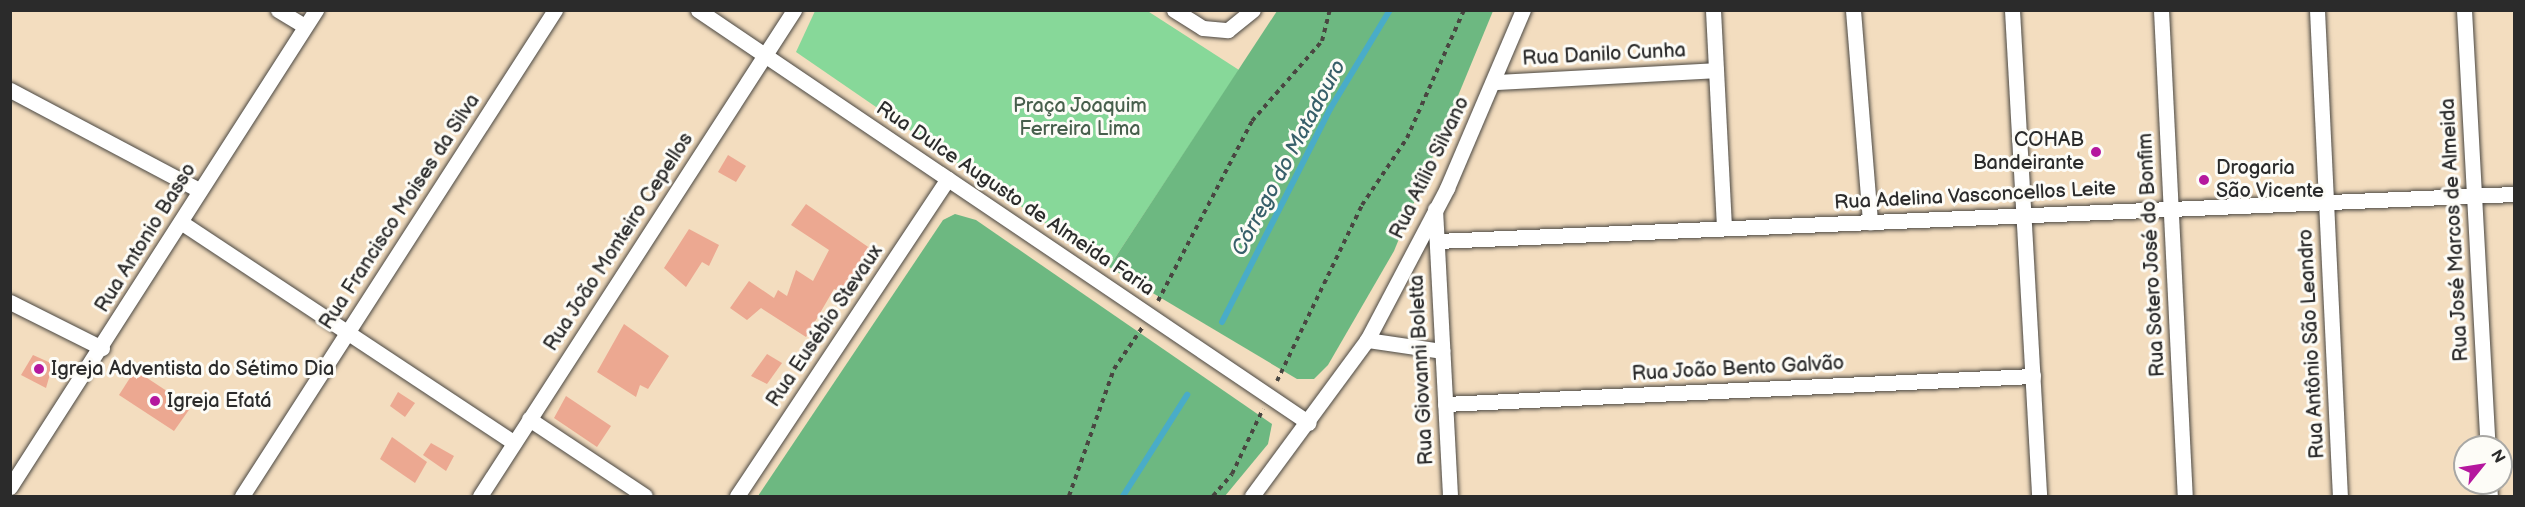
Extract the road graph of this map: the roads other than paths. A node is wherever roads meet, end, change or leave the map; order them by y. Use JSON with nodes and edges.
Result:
{"nodes":[{"id":1,"x":278,"y":10,"type":"edge"},
{"id":2,"x":316,"y":10,"type":"edge"},
{"id":3,"x":555,"y":10,"type":"edge"},
{"id":4,"x":698,"y":10,"type":"edge"},
{"id":5,"x":794,"y":10,"type":"edge"},
{"id":6,"x":1174,"y":10,"type":"edge"},
{"id":7,"x":1253,"y":10,"type":"edge"},
{"id":8,"x":1523,"y":10,"type":"edge"},
{"id":9,"x":1713,"y":10,"type":"edge"},
{"id":10,"x":1853,"y":10,"type":"edge"},
{"id":11,"x":2012,"y":10,"type":"edge"},
{"id":12,"x":2161,"y":10,"type":"edge"},
{"id":13,"x":2317,"y":10,"type":"edge"},
{"id":14,"x":2464,"y":10,"type":"edge"},
{"id":15,"x":305,"y":26,"type":"junction"},
{"id":16,"x":765,"y":55,"type":"junction"},
{"id":17,"x":1716,"y":70,"type":"junction"},
{"id":18,"x":1495,"y":82,"type":"junction"},
{"id":19,"x":10,"y":90,"type":"edge"},
{"id":20,"x":948,"y":179,"type":"junction"},
{"id":21,"x":199,"y":190,"type":"junction"},
{"id":22,"x":2514,"y":194,"type":"edge"},
{"id":23,"x":2474,"y":195,"type":"junction"},
{"id":24,"x":2326,"y":202,"type":"junction"},
{"id":25,"x":1435,"y":206,"type":"junction"},
{"id":26,"x":2170,"y":209,"type":"junction"},
{"id":27,"x":2024,"y":215,"type":"junction"},
{"id":28,"x":1870,"y":222,"type":"junction"},
{"id":29,"x":182,"y":223,"type":"junction"},
{"id":30,"x":1724,"y":228,"type":"junction"},
{"id":31,"x":1437,"y":241,"type":"junction"},
{"id":32,"x":10,"y":302,"type":"edge"},
{"id":33,"x":348,"y":333,"type":"junction"},
{"id":34,"x":1367,"y":340,"type":"junction"},
{"id":35,"x":102,"y":348,"type":"junction"},
{"id":36,"x":1442,"y":351,"type":"junction"},
{"id":37,"x":2034,"y":376,"type":"junction"},
{"id":38,"x":1445,"y":404,"type":"junction"},
{"id":39,"x":530,"y":419,"type":"junction"},
{"id":40,"x":1309,"y":423,"type":"junction"},
{"id":41,"x":2487,"y":435,"type":"edge"},
{"id":42,"x":514,"y":443,"type":"junction"},
{"id":43,"x":10,"y":487,"type":"edge"},
{"id":44,"x":242,"y":496,"type":"edge"},
{"id":45,"x":480,"y":496,"type":"edge"},
{"id":46,"x":645,"y":496,"type":"edge"},
{"id":47,"x":737,"y":496,"type":"edge"},
{"id":48,"x":1252,"y":496,"type":"edge"},
{"id":49,"x":1450,"y":496,"type":"edge"},
{"id":50,"x":2039,"y":496,"type":"edge"},
{"id":51,"x":2186,"y":496,"type":"edge"},
{"id":52,"x":2340,"y":496,"type":"edge"}],
"edges":[{"from":1,"to":15,"type":"street"},
{"from":2,"to":15,"type":"street","name":"Rua Antonio Basso"},
{"from":3,"to":33,"type":"street","name":"Rua Francisco Moises da Silva"},
{"from":4,"to":16,"type":"street","name":"Rua Dulce Augusto de Almeida Faria"},
{"from":5,"to":16,"type":"street","name":"Rua João Monteiro Cepellos"},
{"from":6,"to":7,"type":"street"},
{"from":8,"to":18,"type":"street","name":"Rua Atílio Silvano"},
{"from":9,"to":17,"type":"street"},
{"from":10,"to":28,"type":"street"},
{"from":11,"to":27,"type":"street"},
{"from":12,"to":26,"type":"street","name":"Rua Sotero José do Bonfim"},
{"from":13,"to":24,"type":"street","name":"Rua Antônio São Leandro"},
{"from":14,"to":23,"type":"street","name":"Rua José Marcos de Almeida"},
{"from":15,"to":21,"type":"street","name":"Rua Antonio Basso"},
{"from":16,"to":20,"type":"street","name":"Rua Dulce Augusto de Almeida Faria"},
{"from":16,"to":39,"type":"street","name":"Rua João Monteiro Cepellos"},
{"from":17,"to":18,"type":"street","name":"Rua Danilo Cunha"},
{"from":17,"to":30,"type":"street"},
{"from":18,"to":25,"type":"street","name":"Rua Atílio Silvano"},
{"from":19,"to":21,"type":"street"},
{"from":20,"to":40,"type":"street","name":"Rua Dulce Augusto de Almeida Faria"},
{"from":20,"to":47,"type":"street","name":"Rua Eusébio Stevaux"},
{"from":21,"to":29,"type":"street","name":"Rua Antonio Basso"},
{"from":22,"to":23,"type":"street","name":"Rua Adelina Vasconcellos Leite"},
{"from":23,"to":24,"type":"street","name":"Rua Adelina Vasconcellos Leite"},
{"from":23,"to":41,"type":"street","name":"Rua José Marcos de Almeida"},
{"from":24,"to":26,"type":"street","name":"Rua Adelina Vasconcellos Leite"},
{"from":24,"to":52,"type":"street","name":"Rua Antônio São Leandro"},
{"from":25,"to":31,"type":"street","name":"Rua Giovanni Boletta"},
{"from":25,"to":34,"type":"street","name":"Rua Atílio Silvano"},
{"from":26,"to":27,"type":"street","name":"Rua Adelina Vasconcellos Leite"},
{"from":26,"to":51,"type":"street","name":"Rua Sotero José do Bonfim"},
{"from":27,"to":28,"type":"street","name":"Rua Adelina Vasconcellos Leite"},
{"from":27,"to":37,"type":"street"},
{"from":28,"to":30,"type":"street","name":"Rua Adelina Vasconcellos Leite"},
{"from":29,"to":33,"type":"street"},
{"from":29,"to":35,"type":"street","name":"Rua Antonio Basso"},
{"from":30,"to":31,"type":"street","name":"Rua Adelina Vasconcellos Leite"},
{"from":31,"to":36,"type":"street","name":"Rua Giovanni Boletta"},
{"from":32,"to":35,"type":"street"},
{"from":33,"to":42,"type":"street"},
{"from":33,"to":44,"type":"street","name":"Rua Francisco Moises da Silva"},
{"from":34,"to":36,"type":"street"},
{"from":34,"to":40,"type":"street","name":"Rua Atílio Silvano"},
{"from":35,"to":43,"type":"street","name":"Rua Antonio Basso"},
{"from":36,"to":38,"type":"street","name":"Rua Giovanni Boletta"},
{"from":37,"to":38,"type":"street","name":"Rua João Bento Galvão"},
{"from":37,"to":50,"type":"street"},
{"from":38,"to":49,"type":"street","name":"Rua Giovanni Boletta"},
{"from":39,"to":42,"type":"street","name":"Rua João Monteiro Cepellos"},
{"from":39,"to":46,"type":"street"},
{"from":40,"to":48,"type":"street","name":"Rua Atílio Silvano"},
{"from":42,"to":45,"type":"street","name":"Rua João Monteiro Cepellos"}]}
